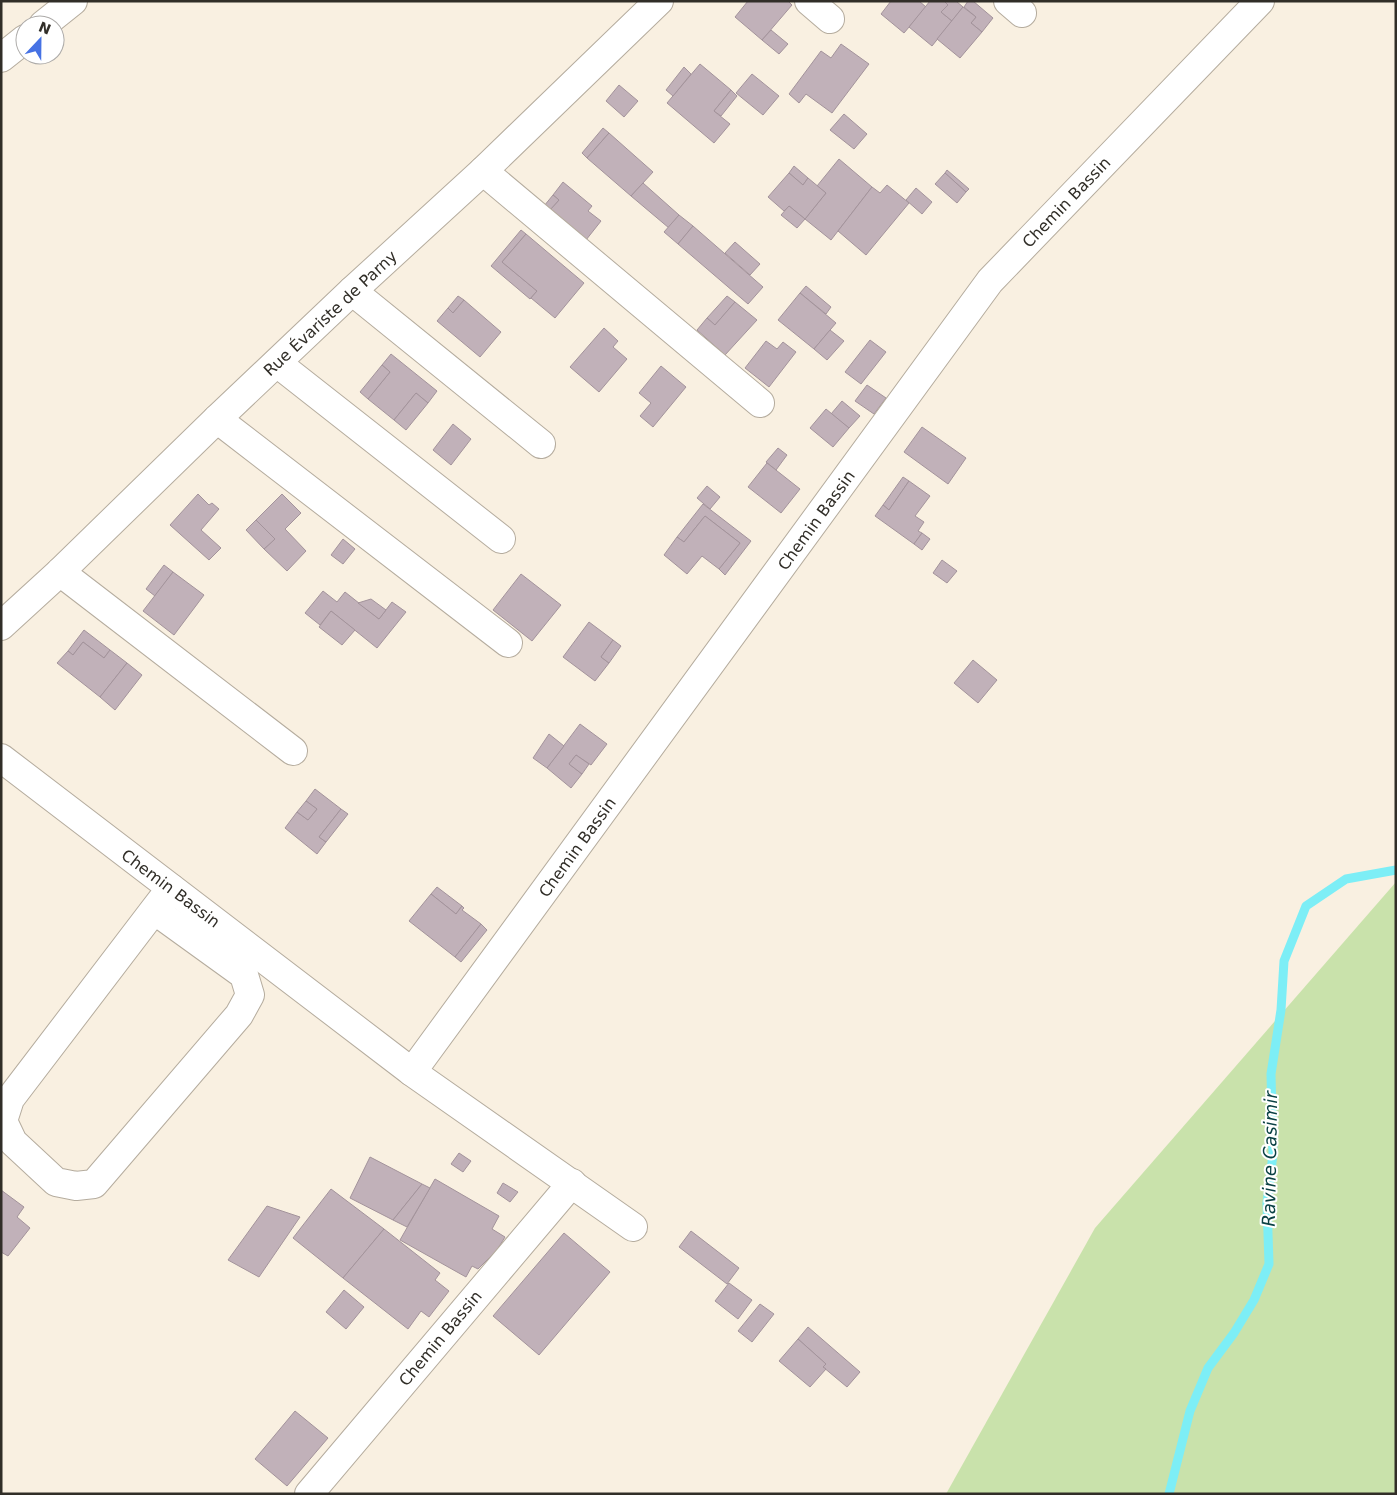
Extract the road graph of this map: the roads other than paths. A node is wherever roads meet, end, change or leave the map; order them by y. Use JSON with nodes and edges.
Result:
{"nodes":[{"id":1,"x":73,"y":1,"type":"edge"},
{"id":2,"x":659,"y":1,"type":"edge"},
{"id":3,"x":809,"y":1,"type":"edge"},
{"id":4,"x":1260,"y":1,"type":"edge"},
{"id":5,"x":56,"y":15,"type":"edge"},
{"id":6,"x":830,"y":19,"type":"dead end"},
{"id":7,"x":15,"y":47,"type":"edge"},
{"id":8,"x":1,"y":58,"type":"edge"},
{"id":9,"x":483,"y":171,"type":"junction"},
{"id":10,"x":352,"y":291,"type":"junction"},
{"id":11,"x":277,"y":362,"type":"junction"},
{"id":12,"x":760,"y":403,"type":"dead end"},
{"id":13,"x":217,"y":419,"type":"junction"},
{"id":14,"x":541,"y":444,"type":"dead end"},
{"id":15,"x":501,"y":539,"type":"dead end"},
{"id":16,"x":60,"y":572,"type":"junction"},
{"id":17,"x":1,"y":626,"type":"edge"},
{"id":18,"x":508,"y":643,"type":"dead end"},
{"id":19,"x":293,"y":751,"type":"dead end"},
{"id":20,"x":1,"y":758,"type":"edge"},
{"id":21,"x":171,"y":888,"type":"junction"},
{"id":22,"x":154,"y":910,"type":"junction"},
{"id":23,"x":412,"y":1072,"type":"junction"},
{"id":24,"x":572,"y":1183,"type":"junction"},
{"id":25,"x":633,"y":1227,"type":"dead end"},
{"id":26,"x":309,"y":1494,"type":"edge"}],
"edges":[{"from":1,"to":5,"type":"street"},
{"from":2,"to":9,"type":"street","name":"Rue Évariste de Parny"},
{"from":3,"to":6,"type":"street"},
{"from":4,"to":23,"type":"street","name":"Chemin Bassin"},
{"from":7,"to":8,"type":"street"},
{"from":9,"to":10,"type":"street","name":"Rue Évariste de Parny"},
{"from":9,"to":12,"type":"street"},
{"from":10,"to":11,"type":"street","name":"Rue Évariste de Parny"},
{"from":10,"to":14,"type":"street"},
{"from":11,"to":13,"type":"street","name":"Rue Évariste de Parny"},
{"from":11,"to":15,"type":"street"},
{"from":13,"to":16,"type":"street","name":"Rue Évariste de Parny"},
{"from":13,"to":18,"type":"street"},
{"from":16,"to":17,"type":"street","name":"Rue Évariste de Parny"},
{"from":16,"to":19,"type":"street"},
{"from":20,"to":21,"type":"street","name":"Chemin Bassin"},
{"from":21,"to":22,"type":"street"},
{"from":21,"to":23,"type":"street","name":"Chemin Bassin"},
{"from":22,"to":22,"type":"street"},
{"from":23,"to":24,"type":"street","name":"Chemin Bassin"},
{"from":24,"to":25,"type":"street","name":"Chemin Bassin"},
{"from":24,"to":26,"type":"street","name":"Chemin Bassin"}]}
